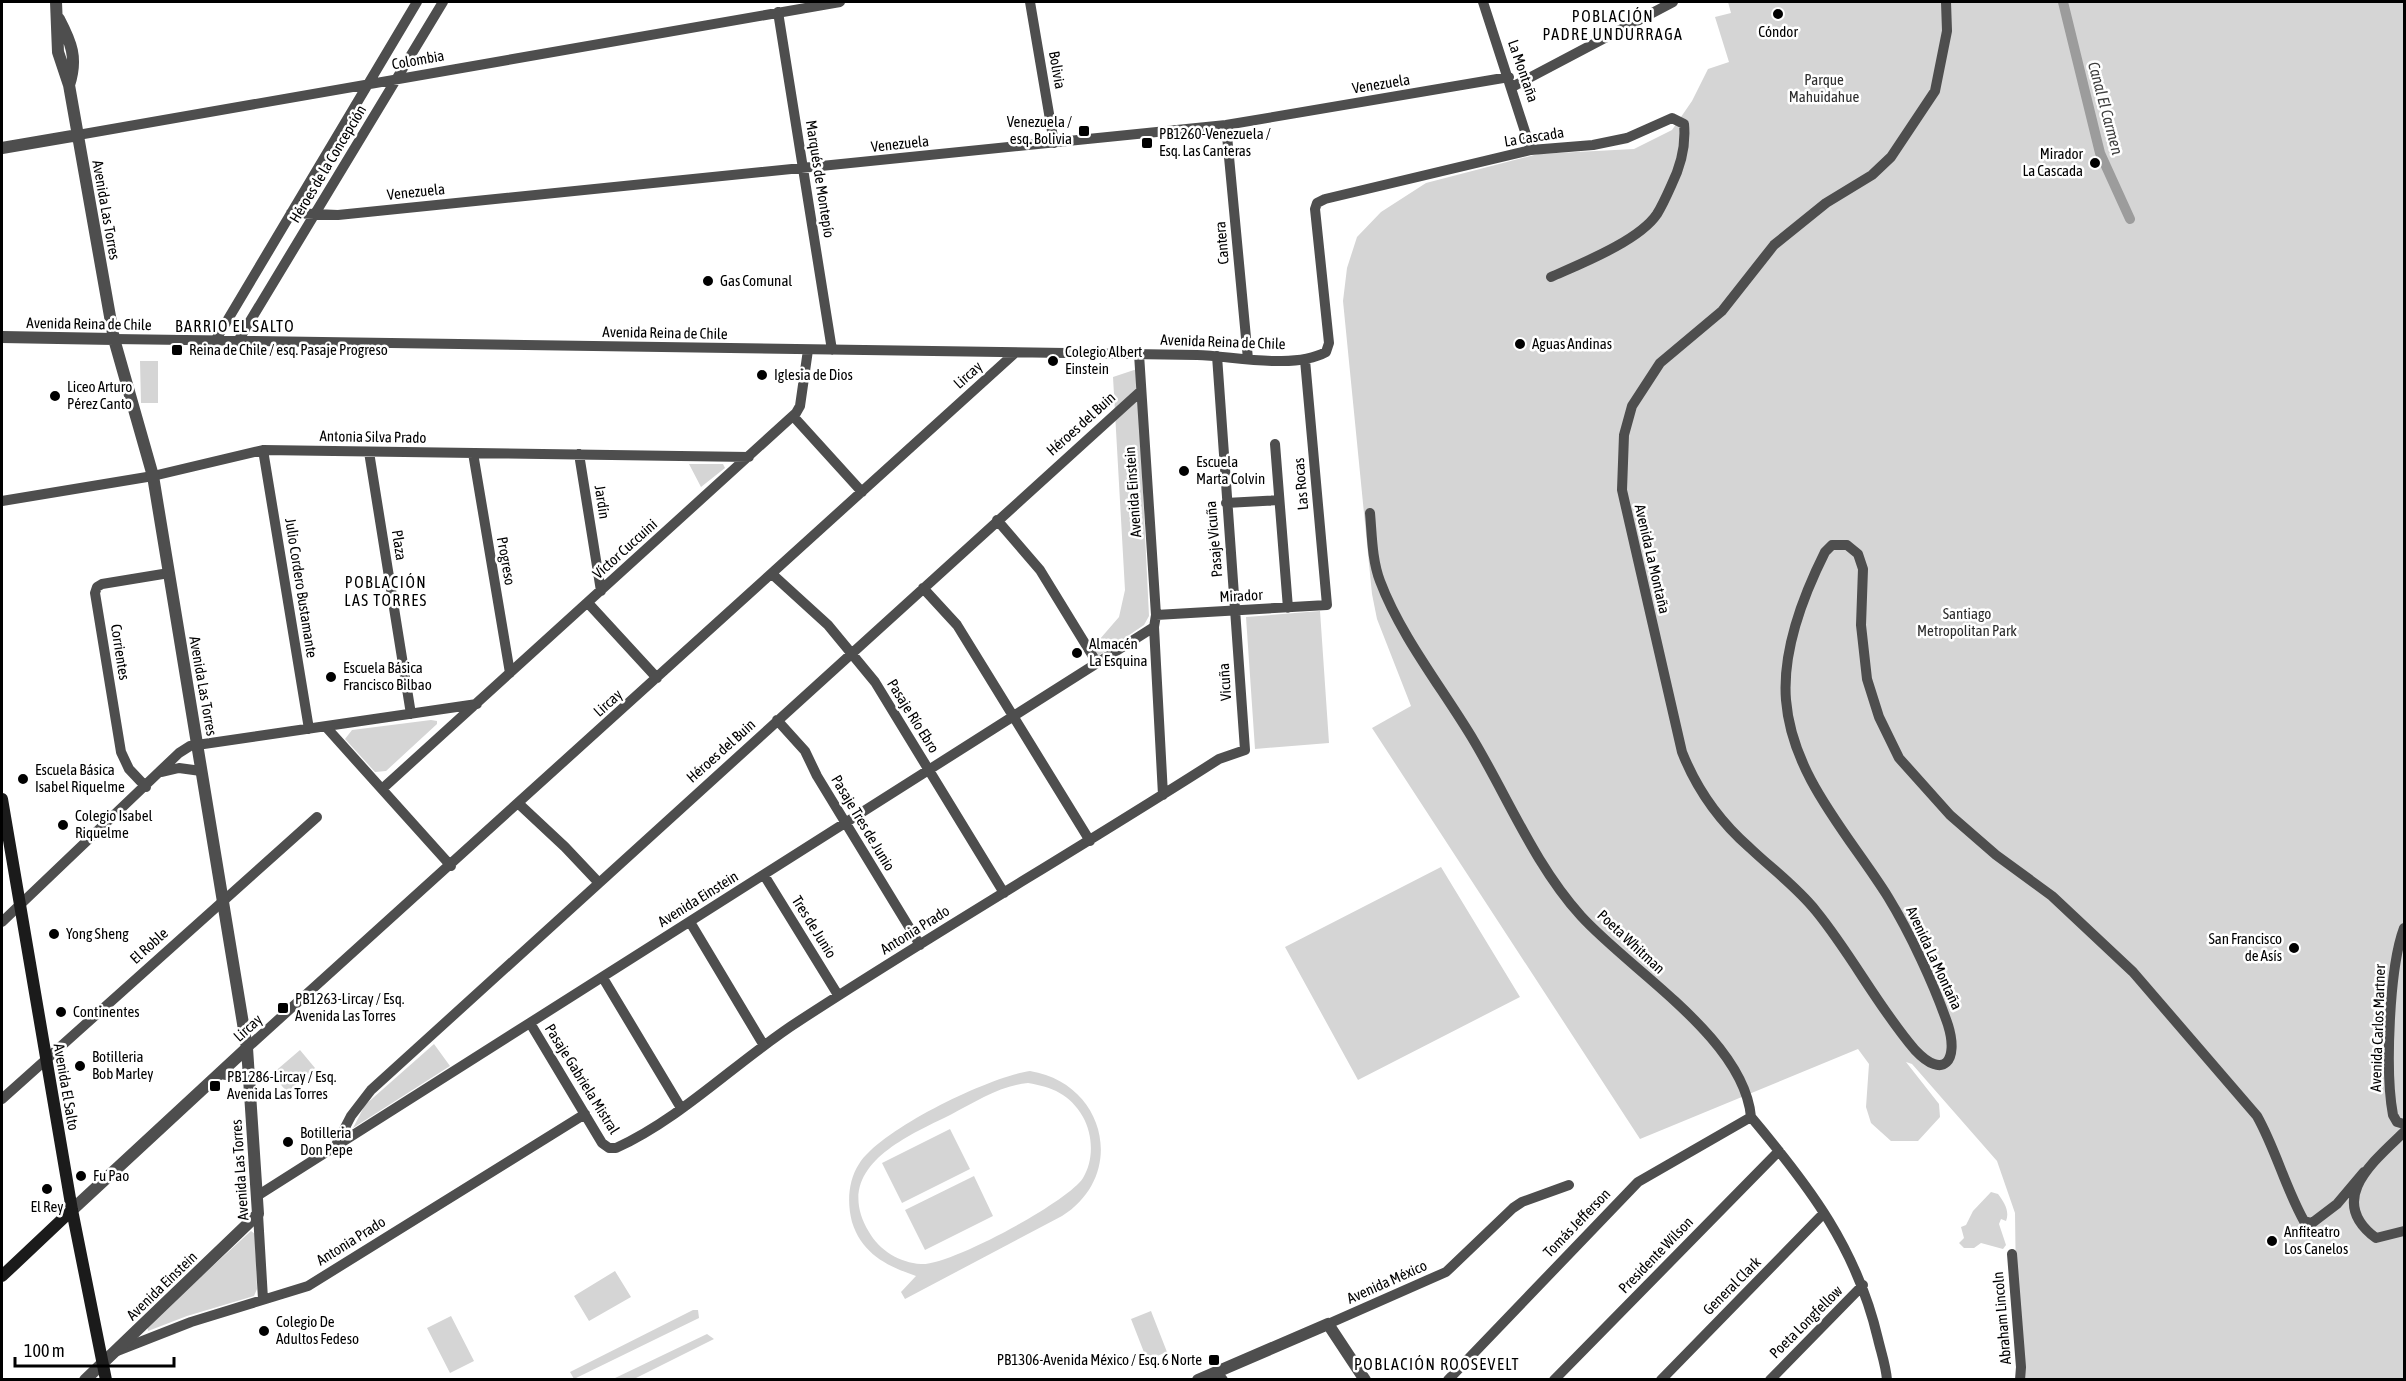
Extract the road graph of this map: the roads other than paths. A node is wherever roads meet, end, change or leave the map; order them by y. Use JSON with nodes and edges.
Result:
{"nodes":[{"id":1,"x":56,"y":2,"type":"edge"},
{"id":2,"x":417,"y":2,"type":"edge"},
{"id":3,"x":443,"y":2,"type":"edge"},
{"id":4,"x":840,"y":2,"type":"edge"},
{"id":5,"x":1030,"y":2,"type":"edge"},
{"id":6,"x":1484,"y":2,"type":"edge"},
{"id":7,"x":1673,"y":2,"type":"edge"},
{"id":8,"x":1946,"y":2,"type":"edge"},
{"id":9,"x":778,"y":12,"type":"junction"},
{"id":10,"x":397,"y":79,"type":"junction"},
{"id":11,"x":1511,"y":82,"type":"junction"},
{"id":12,"x":367,"y":84,"type":"junction"},
{"id":13,"x":1226,"y":125,"type":"junction"},
{"id":14,"x":78,"y":135,"type":"junction"},
{"id":15,"x":1054,"y":143,"type":"junction"},
{"id":16,"x":2,"y":148,"type":"edge"},
{"id":17,"x":1531,"y":150,"type":"junction"},
{"id":18,"x":803,"y":168,"type":"junction"},
{"id":19,"x":291,"y":213,"type":"junction"},
{"id":20,"x":316,"y":215,"type":"junction"},
{"id":21,"x":1551,"y":277,"type":"dead end"},
{"id":22,"x":2,"y":337,"type":"edge"},
{"id":23,"x":114,"y":339,"type":"junction"},
{"id":24,"x":215,"y":341,"type":"junction"},
{"id":25,"x":238,"y":341,"type":"junction"},
{"id":26,"x":808,"y":350,"type":"junction"},
{"id":27,"x":832,"y":350,"type":"junction"},
{"id":28,"x":1326,"y":352,"type":"joint"},
{"id":29,"x":1015,"y":353,"type":"junction"},
{"id":30,"x":1139,"y":354,"type":"junction"},
{"id":31,"x":1216,"y":356,"type":"junction"},
{"id":32,"x":1248,"y":359,"type":"junction"},
{"id":33,"x":1305,"y":360,"type":"junction"},
{"id":34,"x":1141,"y":391,"type":"junction"},
{"id":35,"x":793,"y":416,"type":"junction"},
{"id":36,"x":1275,"y":444,"type":"dead end"},
{"id":37,"x":264,"y":450,"type":"junction"},
{"id":38,"x":369,"y":452,"type":"junction"},
{"id":39,"x":473,"y":453,"type":"junction"},
{"id":40,"x":579,"y":454,"type":"junction"},
{"id":41,"x":749,"y":457,"type":"junction"},
{"id":42,"x":153,"y":476,"type":"junction"},
{"id":43,"x":862,"y":492,"type":"junction"},
{"id":44,"x":1279,"y":500,"type":"junction"},
{"id":45,"x":2,"y":501,"type":"edge"},
{"id":46,"x":1226,"y":503,"type":"junction"},
{"id":47,"x":1370,"y":513,"type":"dead end"},
{"id":48,"x":997,"y":520,"type":"junction"},
{"id":49,"x":169,"y":573,"type":"junction"},
{"id":50,"x":772,"y":574,"type":"junction"},
{"id":51,"x":923,"y":588,"type":"junction"},
{"id":52,"x":601,"y":591,"type":"junction"},
{"id":53,"x":588,"y":603,"type":"junction"},
{"id":54,"x":1327,"y":605,"type":"joint"},
{"id":55,"x":1288,"y":608,"type":"junction"},
{"id":56,"x":1235,"y":612,"type":"junction"},
{"id":57,"x":1156,"y":615,"type":"junction"},
{"id":58,"x":1154,"y":627,"type":"junction"},
{"id":59,"x":851,"y":652,"type":"junction"},
{"id":60,"x":1097,"y":663,"type":"junction"},
{"id":61,"x":510,"y":673,"type":"junction"},
{"id":62,"x":657,"y":678,"type":"junction"},
{"id":63,"x":477,"y":704,"type":"junction"},
{"id":64,"x":411,"y":714,"type":"junction"},
{"id":65,"x":1011,"y":718,"type":"junction"},
{"id":66,"x":777,"y":720,"type":"junction"},
{"id":67,"x":326,"y":727,"type":"junction"},
{"id":68,"x":309,"y":729,"type":"junction"},
{"id":69,"x":197,"y":745,"type":"junction"},
{"id":70,"x":1245,"y":750,"type":"joint"},
{"id":71,"x":929,"y":770,"type":"junction"},
{"id":72,"x":201,"y":771,"type":"junction"},
{"id":73,"x":161,"y":773,"type":"junction"},
{"id":74,"x":146,"y":787,"type":"junction"},
{"id":75,"x":382,"y":789,"type":"junction"},
{"id":76,"x":1163,"y":795,"type":"junction"},
{"id":77,"x":2,"y":799,"type":"edge"},
{"id":78,"x":519,"y":804,"type":"junction"},
{"id":79,"x":317,"y":817,"type":"dead end"},
{"id":80,"x":846,"y":823,"type":"junction"},
{"id":81,"x":1090,"y":840,"type":"junction"},
{"id":82,"x":451,"y":866,"type":"junction"},
{"id":83,"x":764,"y":875,"type":"junction"},
{"id":84,"x":599,"y":883,"type":"junction"},
{"id":85,"x":1004,"y":893,"type":"junction"},
{"id":86,"x":222,"y":902,"type":"junction"},
{"id":87,"x":19,"y":905,"type":"junction"},
{"id":88,"x":2,"y":922,"type":"edge"},
{"id":89,"x":690,"y":922,"type":"junction"},
{"id":90,"x":2404,"y":928,"type":"edge"},
{"id":91,"x":920,"y":945,"type":"junction"},
{"id":92,"x":603,"y":978,"type":"junction"},
{"id":93,"x":838,"y":995,"type":"junction"},
{"id":94,"x":530,"y":1023,"type":"junction"},
{"id":95,"x":764,"y":1044,"type":"junction"},
{"id":96,"x":248,"y":1048,"type":"junction"},
{"id":97,"x":46,"y":1058,"type":"junction"},
{"id":98,"x":221,"y":1073,"type":"junction"},
{"id":99,"x":249,"y":1078,"type":"junction"},
{"id":100,"x":2,"y":1099,"type":"edge"},
{"id":101,"x":681,"y":1108,"type":"junction"},
{"id":102,"x":585,"y":1114,"type":"junction"},
{"id":103,"x":1751,"y":1117,"type":"junction"},
{"id":104,"x":2404,"y":1124,"type":"edge"},
{"id":105,"x":2404,"y":1132,"type":"edge"},
{"id":106,"x":336,"y":1145,"type":"junction"},
{"id":107,"x":609,"y":1148,"type":"joint"},
{"id":108,"x":1779,"y":1151,"type":"junction"},
{"id":109,"x":2368,"y":1168,"type":"junction"},
{"id":110,"x":1569,"y":1185,"type":"dead end"},
{"id":111,"x":257,"y":1196,"type":"junction"},
{"id":112,"x":72,"y":1210,"type":"junction"},
{"id":113,"x":258,"y":1214,"type":"junction"},
{"id":114,"x":1824,"y":1214,"type":"junction"},
{"id":115,"x":2404,"y":1231,"type":"edge"},
{"id":116,"x":2012,"y":1254,"type":"dead end"},
{"id":117,"x":2,"y":1276,"type":"edge"},
{"id":118,"x":1863,"y":1286,"type":"junction"},
{"id":119,"x":263,"y":1299,"type":"junction"},
{"id":120,"x":1328,"y":1324,"type":"junction"},
{"id":121,"x":114,"y":1353,"type":"junction"},
{"id":122,"x":103,"y":1363,"type":"junction"},
{"id":123,"x":1220,"y":1376,"type":"edge"},
{"id":124,"x":1886,"y":1379,"type":"edge"},
{"id":125,"x":85,"y":1380,"type":"edge"},
{"id":126,"x":106,"y":1380,"type":"edge"},
{"id":127,"x":1198,"y":1380,"type":"edge"},
{"id":128,"x":1365,"y":1380,"type":"edge"},
{"id":129,"x":1448,"y":1380,"type":"edge"},
{"id":130,"x":1554,"y":1380,"type":"edge"},
{"id":131,"x":1660,"y":1380,"type":"edge"},
{"id":132,"x":1770,"y":1380,"type":"edge"},
{"id":133,"x":2020,"y":1380,"type":"edge"}],
"edges":[{"from":1,"to":14,"type":"street","name":"Avenida Las Torres"},
{"from":2,"to":12,"type":"street","name":"Héroes de la Concepción"},
{"from":3,"to":10,"type":"street","name":"Héroes de la Concepción"},
{"from":4,"to":9,"type":"street","name":"Colombia"},
{"from":5,"to":15,"type":"street","name":"Bolivia"},
{"from":6,"to":11,"type":"street","name":"La Montaña"},
{"from":7,"to":11,"type":"street","name":"Venezuela"},
{"from":8,"to":109,"type":"street","name":"Avenida La Montaña"},
{"from":9,"to":10,"type":"street","name":"Colombia"},
{"from":9,"to":18,"type":"street","name":"Marqués de Montepío"},
{"from":10,"to":12,"type":"street","name":"Colombia"},
{"from":10,"to":20,"type":"street","name":"Héroes de la Concepción"},
{"from":11,"to":13,"type":"street","name":"Venezuela"},
{"from":11,"to":17,"type":"street","name":"La Montaña"},
{"from":12,"to":14,"type":"street","name":"Colombia"},
{"from":12,"to":19,"type":"street","name":"Héroes de la Concepción"},
{"from":13,"to":15,"type":"street","name":"Venezuela"},
{"from":13,"to":32,"type":"street","name":"Cantera"},
{"from":14,"to":16,"type":"street","name":"Colombia"},
{"from":14,"to":23,"type":"street","name":"Avenida Las Torres"},
{"from":15,"to":18,"type":"street","name":"Venezuela"},
{"from":17,"to":21,"type":"street","name":"La Cascada"},
{"from":17,"to":28,"type":"street","name":"La Cascada"},
{"from":18,"to":20,"type":"street","name":"Venezuela"},
{"from":18,"to":27,"type":"street","name":"Marqués de Montepío"},
{"from":19,"to":20,"type":"street","name":"Venezuela"},
{"from":19,"to":24,"type":"street","name":"Héroes de la Concepción"},
{"from":20,"to":25,"type":"street","name":"Héroes de la Concepción"},
{"from":22,"to":23,"type":"street","name":"Avenida Reina de Chile"},
{"from":23,"to":24,"type":"street","name":"Avenida Reina de Chile"},
{"from":23,"to":42,"type":"street","name":"Avenida Las Torres"},
{"from":24,"to":25,"type":"street","name":"Avenida Reina de Chile"},
{"from":25,"to":26,"type":"street","name":"Avenida Reina de Chile"},
{"from":26,"to":27,"type":"street","name":"Avenida Reina de Chile"},
{"from":26,"to":35,"type":"street"},
{"from":27,"to":29,"type":"street","name":"Avenida Reina de Chile"},
{"from":28,"to":33,"type":"street","name":"Avenida Reina de Chile"},
{"from":29,"to":30,"type":"street","name":"Avenida Reina de Chile"},
{"from":29,"to":43,"type":"street","name":"Lircay"},
{"from":30,"to":31,"type":"street","name":"Avenida Reina de Chile"},
{"from":30,"to":34,"type":"street","name":"Avenida Einstein"},
{"from":31,"to":32,"type":"street","name":"Avenida Reina de Chile"},
{"from":31,"to":46,"type":"street","name":"Pasaje Vicuña"},
{"from":32,"to":33,"type":"street","name":"Avenida Reina de Chile"},
{"from":33,"to":54,"type":"street","name":"Las Rocas"},
{"from":34,"to":48,"type":"street","name":"Héroes del Buin"},
{"from":34,"to":57,"type":"street","name":"Avenida Einstein"},
{"from":35,"to":41,"type":"street","name":"Víctor Cuccuini"},
{"from":35,"to":43,"type":"street"},
{"from":36,"to":44,"type":"street"},
{"from":37,"to":38,"type":"street","name":"Antonia Silva Prado"},
{"from":37,"to":42,"type":"street","name":"Antonia Silva Prado"},
{"from":37,"to":68,"type":"street","name":"Julio Cordero Bustamante"},
{"from":38,"to":39,"type":"street","name":"Antonia Silva Prado"},
{"from":38,"to":64,"type":"street","name":"Plaza"},
{"from":39,"to":40,"type":"street","name":"Antonia Silva Prado"},
{"from":39,"to":61,"type":"street","name":"Progreso"},
{"from":40,"to":41,"type":"street","name":"Antonia Silva Prado"},
{"from":40,"to":52,"type":"street","name":"Jardín"},
{"from":41,"to":52,"type":"street","name":"Víctor Cuccuini"},
{"from":42,"to":45,"type":"street","name":"Antonia Silva Prado"},
{"from":42,"to":49,"type":"street","name":"Avenida Las Torres"},
{"from":43,"to":50,"type":"street","name":"Lircay"},
{"from":44,"to":46,"type":"street"},
{"from":44,"to":55,"type":"street"},
{"from":46,"to":56,"type":"street","name":"Pasaje Vicuña"},
{"from":47,"to":103,"type":"street","name":"Poeta Whitman"},
{"from":48,"to":51,"type":"street","name":"Héroes del Buin"},
{"from":48,"to":60,"type":"street"},
{"from":49,"to":69,"type":"street","name":"Avenida Las Torres"},
{"from":49,"to":74,"type":"street","name":"Corrientes"},
{"from":50,"to":59,"type":"street","name":"Pasaje Río Ebro"},
{"from":50,"to":62,"type":"street","name":"Lircay"},
{"from":51,"to":59,"type":"street","name":"Héroes del Buin"},
{"from":51,"to":65,"type":"street"},
{"from":52,"to":53,"type":"street","name":"Víctor Cuccuini"},
{"from":53,"to":61,"type":"street","name":"Víctor Cuccuini"},
{"from":53,"to":62,"type":"street"},
{"from":54,"to":55,"type":"street","name":"Mirador"},
{"from":55,"to":56,"type":"street","name":"Mirador"},
{"from":56,"to":57,"type":"street","name":"Mirador"},
{"from":56,"to":70,"type":"street","name":"Vicuña"},
{"from":57,"to":58,"type":"street","name":"Avenida Einstein"},
{"from":58,"to":60,"type":"street","name":"Avenida Einstein"},
{"from":58,"to":76,"type":"street","name":"Avenida Einstein"},
{"from":59,"to":66,"type":"street","name":"Héroes del Buin"},
{"from":59,"to":71,"type":"street","name":"Pasaje Río Ebro"},
{"from":60,"to":65,"type":"street","name":"Avenida Einstein"},
{"from":61,"to":63,"type":"street","name":"Víctor Cuccuini"},
{"from":62,"to":78,"type":"street","name":"Lircay"},
{"from":63,"to":64,"type":"street"},
{"from":63,"to":75,"type":"street","name":"Víctor Cuccuini"},
{"from":64,"to":67,"type":"street"},
{"from":65,"to":71,"type":"street","name":"Avenida Einstein"},
{"from":65,"to":81,"type":"street"},
{"from":66,"to":80,"type":"street","name":"Pasaje Tres de Junio"},
{"from":66,"to":84,"type":"street","name":"Héroes del Buin"},
{"from":67,"to":68,"type":"street"},
{"from":67,"to":75,"type":"street"},
{"from":68,"to":69,"type":"street"},
{"from":69,"to":72,"type":"street","name":"Avenida Las Torres"},
{"from":69,"to":73,"type":"street"},
{"from":70,"to":76,"type":"street","name":"Antonia Prado"},
{"from":71,"to":80,"type":"street","name":"Avenida Einstein"},
{"from":71,"to":85,"type":"street","name":"Pasaje Río Ebro"},
{"from":72,"to":73,"type":"street"},
{"from":72,"to":86,"type":"street","name":"Avenida Las Torres"},
{"from":73,"to":74,"type":"street"},
{"from":74,"to":87,"type":"street"},
{"from":75,"to":82,"type":"street"},
{"from":76,"to":81,"type":"street","name":"Antonia Prado"},
{"from":77,"to":87,"type":"main road","name":"Avenida El Salto"},
{"from":78,"to":82,"type":"street","name":"Lircay"},
{"from":78,"to":84,"type":"street"},
{"from":79,"to":86,"type":"street","name":"El Roble"},
{"from":80,"to":83,"type":"street","name":"Avenida Einstein"},
{"from":80,"to":91,"type":"street","name":"Pasaje Tres de Junio"},
{"from":81,"to":85,"type":"street","name":"Antonia Prado"},
{"from":82,"to":96,"type":"street","name":"Lircay"},
{"from":83,"to":89,"type":"street","name":"Avenida Einstein"},
{"from":83,"to":93,"type":"street","name":"Tres de Junio"},
{"from":84,"to":106,"type":"street","name":"Héroes del Buin"},
{"from":85,"to":91,"type":"street","name":"Antonia Prado"},
{"from":86,"to":96,"type":"street","name":"Avenida Las Torres"},
{"from":86,"to":97,"type":"street","name":"El Roble"},
{"from":87,"to":88,"type":"street"},
{"from":87,"to":97,"type":"main road","name":"Avenida El Salto"},
{"from":89,"to":92,"type":"street","name":"Avenida Einstein"},
{"from":89,"to":95,"type":"street"},
{"from":90,"to":104,"type":"street","name":"Avenida Carlos Martner"},
{"from":91,"to":93,"type":"street","name":"Antonia Prado"},
{"from":92,"to":94,"type":"street","name":"Avenida Einstein"},
{"from":92,"to":101,"type":"street"},
{"from":93,"to":95,"type":"street","name":"Antonia Prado"},
{"from":94,"to":102,"type":"street","name":"Pasaje Gabriela Mistral"},
{"from":94,"to":106,"type":"street","name":"Avenida Einstein"},
{"from":95,"to":101,"type":"street","name":"Antonia Prado"},
{"from":96,"to":98,"type":"street","name":"Lircay"},
{"from":96,"to":99,"type":"street","name":"Avenida Las Torres"},
{"from":97,"to":100,"type":"street","name":"El Roble"},
{"from":97,"to":112,"type":"main road","name":"Avenida El Salto"},
{"from":98,"to":99,"type":"street"},
{"from":98,"to":112,"type":"street","name":"Lircay"},
{"from":99,"to":111,"type":"street","name":"Avenida Las Torres"},
{"from":101,"to":107,"type":"street","name":"Antonia Prado"},
{"from":102,"to":107,"type":"street","name":"Pasaje Gabriela Mistral"},
{"from":102,"to":119,"type":"street","name":"Antonia Prado"},
{"from":103,"to":108,"type":"street","name":"Poeta Whitman"},
{"from":103,"to":129,"type":"street","name":"Tomás Jefferson"},
{"from":105,"to":109,"type":"street"},
{"from":106,"to":111,"type":"street","name":"Avenida Einstein"},
{"from":108,"to":114,"type":"street","name":"Poeta Whitman"},
{"from":108,"to":130,"type":"street","name":"Presidente Wilson"},
{"from":109,"to":115,"type":"street"},
{"from":110,"to":120,"type":"street","name":"Avenida México"},
{"from":111,"to":113,"type":"street","name":"Avenida Las Torres"},
{"from":112,"to":117,"type":"main road","name":"Lircay"},
{"from":112,"to":122,"type":"main road","name":"Avenida El Salto"},
{"from":113,"to":119,"type":"street","name":"Avenida Las Torres"},
{"from":113,"to":121,"type":"street","name":"Avenida Einstein"},
{"from":114,"to":118,"type":"street","name":"Poeta Whitman"},
{"from":114,"to":131,"type":"street","name":"General Clark"},
{"from":116,"to":133,"type":"street","name":"Abraham Lincoln"},
{"from":118,"to":124,"type":"street","name":"Poeta Whitman"},
{"from":118,"to":132,"type":"street","name":"Poeta Longfellow"},
{"from":119,"to":121,"type":"street","name":"Antonia Prado"},
{"from":120,"to":123,"type":"street","name":"Avenida México"},
{"from":120,"to":128,"type":"street"},
{"from":121,"to":122,"type":"street","name":"Avenida Einstein"},
{"from":122,"to":125,"type":"street","name":"Avenida Einstein"},
{"from":122,"to":126,"type":"main road","name":"Avenida El Salto"},
{"from":123,"to":127,"type":"street","name":"Avenida México"}]}
